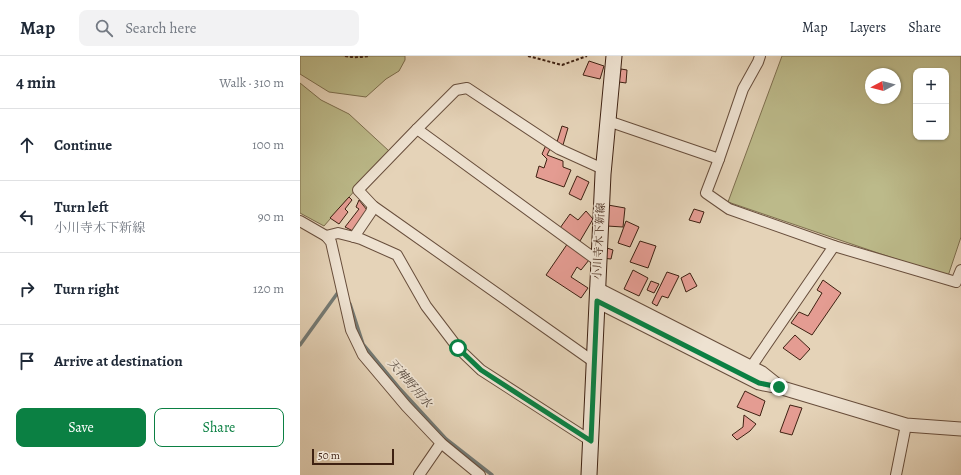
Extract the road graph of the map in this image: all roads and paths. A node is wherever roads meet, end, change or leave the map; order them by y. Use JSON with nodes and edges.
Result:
{"nodes":[{"id":1,"x":345,"y":56,"type":"edge"},
{"id":2,"x":368,"y":56,"type":"edge"},
{"id":3,"x":528,"y":56,"type":"edge"},
{"id":4,"x":587,"y":56,"type":"edge"},
{"id":5,"x":614,"y":56,"type":"edge"},
{"id":6,"x":760,"y":56,"type":"edge"},
{"id":7,"x":608,"y":122,"type":"junction"},
{"id":8,"x":417,"y":129,"type":"junction"},
{"id":9,"x":719,"y":159,"type":"junction"},
{"id":10,"x":603,"y":169,"type":"junction"},
{"id":11,"x":373,"y":206,"type":"junction"},
{"id":12,"x":300,"y":221,"type":"edge"},
{"id":13,"x":326,"y":236,"type":"junction"},
{"id":14,"x":354,"y":238,"type":"junction"},
{"id":15,"x":834,"y":246,"type":"junction"},
{"id":16,"x":598,"y":261,"type":"junction"},
{"id":17,"x":961,"y":270,"type":"edge"},
{"id":18,"x":597,"y":295,"type":"junction"},
{"id":19,"x":594,"y":362,"type":"junction"},
{"id":20,"x":751,"y":367,"type":"junction"},
{"id":21,"x":779,"y":387,"type":"junction"},
{"id":22,"x":906,"y":425,"type":"junction"},
{"id":23,"x":961,"y":429,"type":"edge"},
{"id":24,"x":591,"y":441,"type":"junction"},
{"id":25,"x":441,"y":443,"type":"junction"},
{"id":26,"x":419,"y":475,"type":"edge"},
{"id":27,"x":480,"y":475,"type":"edge"},
{"id":28,"x":589,"y":475,"type":"edge"},
{"id":29,"x":896,"y":475,"type":"edge"}],
"edges":[{"from":1,"to":2,"type":"path"},
{"from":3,"to":4,"type":"path"},
{"from":5,"to":7,"type":"main road","name":"小川寺木下新線"},
{"from":6,"to":9,"type":"street"},
{"from":7,"to":9,"type":"street"},
{"from":7,"to":10,"type":"main road","name":"小川寺木下新線"},
{"from":8,"to":10,"type":"street"},
{"from":8,"to":11,"type":"street"},
{"from":8,"to":16,"type":"street"},
{"from":9,"to":15,"type":"street"},
{"from":10,"to":16,"type":"main road","name":"小川寺木下新線"},
{"from":11,"to":14,"type":"street"},
{"from":11,"to":19,"type":"street"},
{"from":12,"to":13,"type":"street"},
{"from":13,"to":14,"type":"street"},
{"from":13,"to":25,"type":"street"},
{"from":14,"to":24,"type":"street"},
{"from":15,"to":17,"type":"street"},
{"from":15,"to":20,"type":"street"},
{"from":16,"to":18,"type":"main road","name":"小川寺木下新線"},
{"from":18,"to":19,"type":"main road","name":"小川寺木下新線"},
{"from":18,"to":20,"type":"street"},
{"from":18,"to":21,"type":"street"},
{"from":19,"to":24,"type":"main road","name":"小川寺木下新線"},
{"from":20,"to":21,"type":"street"},
{"from":21,"to":22,"type":"street"},
{"from":22,"to":23,"type":"street"},
{"from":22,"to":29,"type":"street"},
{"from":24,"to":28,"type":"main road","name":"小川寺木下新線"},
{"from":25,"to":26,"type":"street"},
{"from":25,"to":27,"type":"street"}]}
